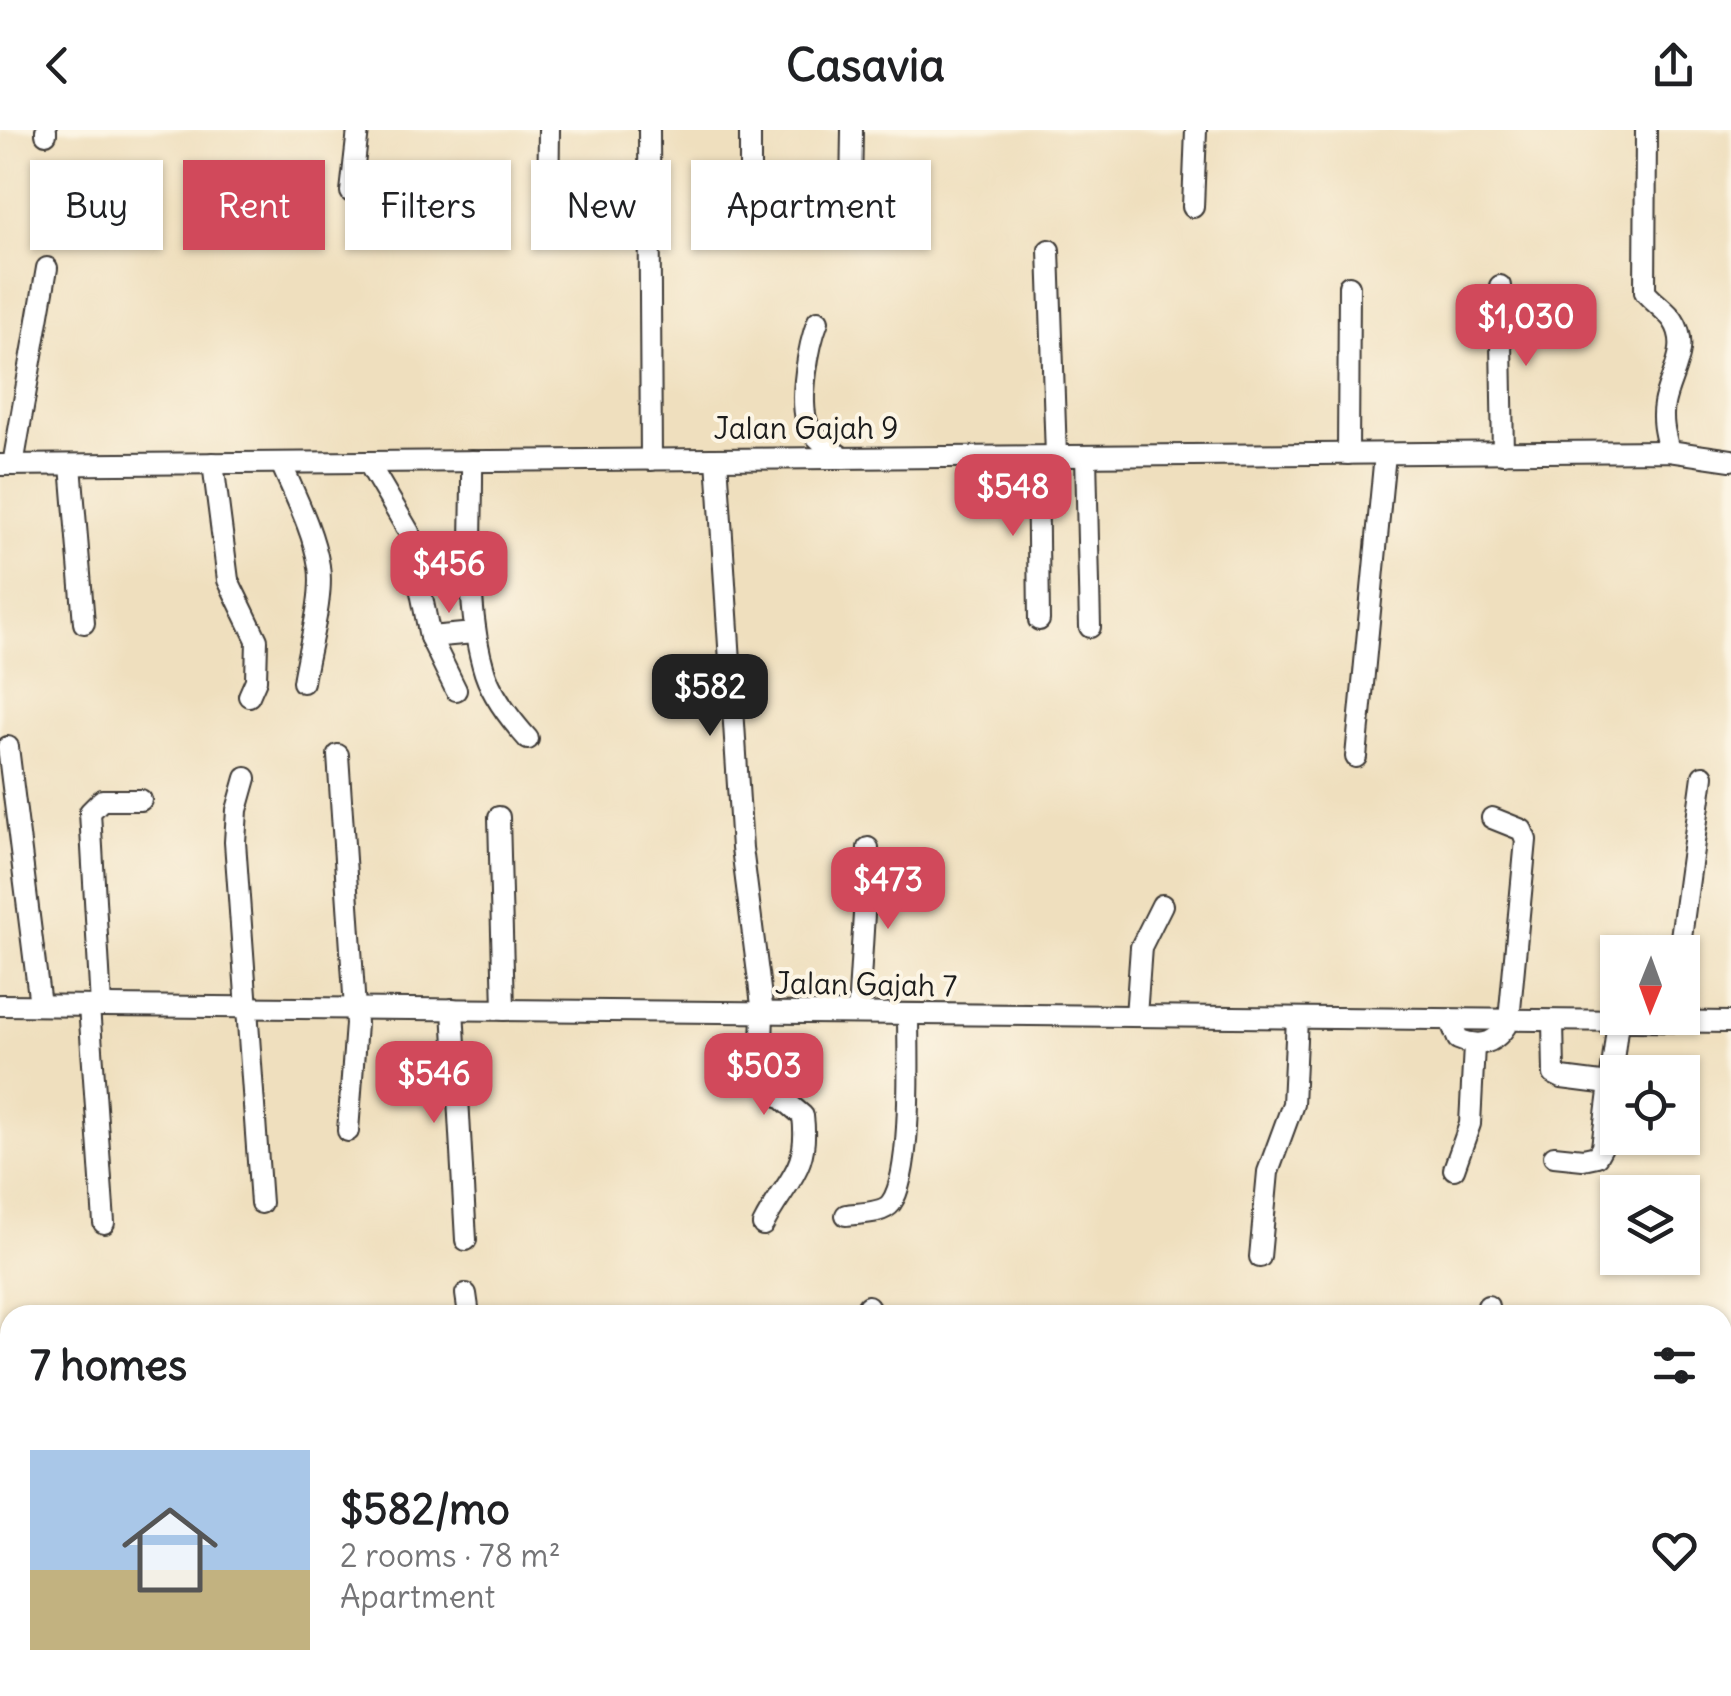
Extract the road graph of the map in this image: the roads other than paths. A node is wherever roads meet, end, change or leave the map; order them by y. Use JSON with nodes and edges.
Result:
{"nodes":[{"id":1,"x":358,"y":130,"type":"edge"},
{"id":2,"x":549,"y":130,"type":"edge"},
{"id":3,"x":649,"y":130,"type":"edge"},
{"id":4,"x":750,"y":130,"type":"edge"},
{"id":5,"x":852,"y":130,"type":"edge"},
{"id":6,"x":1196,"y":130,"type":"edge"},
{"id":7,"x":1646,"y":130,"type":"edge"},
{"id":8,"x":355,"y":160,"type":"edge"},
{"id":9,"x":549,"y":160,"type":"edge"},
{"id":10,"x":750,"y":160,"type":"edge"},
{"id":11,"x":852,"y":160,"type":"edge"},
{"id":12,"x":1193,"y":207,"type":"dead end"},
{"id":13,"x":1049,"y":250,"type":"dead end"},
{"id":14,"x":48,"y":268,"type":"dead end"},
{"id":15,"x":1349,"y":286,"type":"dead end"},
{"id":16,"x":1500,"y":286,"type":"dead end"},
{"id":17,"x":818,"y":321,"type":"dead end"},
{"id":18,"x":1669,"y":451,"type":"junction"},
{"id":19,"x":1504,"y":452,"type":"junction"},
{"id":20,"x":1348,"y":454,"type":"junction"},
{"id":21,"x":1385,"y":454,"type":"junction"},
{"id":22,"x":1047,"y":456,"type":"junction"},
{"id":23,"x":1086,"y":456,"type":"junction"},
{"id":24,"x":843,"y":458,"type":"junction"},
{"id":25,"x":717,"y":459,"type":"junction"},
{"id":26,"x":651,"y":460,"type":"junction"},
{"id":27,"x":1731,"y":460,"type":"edge"},
{"id":28,"x":472,"y":461,"type":"junction"},
{"id":29,"x":281,"y":463,"type":"junction"},
{"id":30,"x":212,"y":464,"type":"junction"},
{"id":31,"x":370,"y":464,"type":"junction"},
{"id":32,"x":6,"y":465,"type":"edge"},
{"id":33,"x":70,"y":465,"type":"junction"},
{"id":34,"x":1039,"y":620,"type":"dead end"},
{"id":35,"x":84,"y":623,"type":"dead end"},
{"id":36,"x":1090,"y":628,"type":"dead end"},
{"id":37,"x":474,"y":633,"type":"junction"},
{"id":38,"x":430,"y":637,"type":"junction"},
{"id":39,"x":302,"y":682,"type":"dead end"},
{"id":40,"x":456,"y":690,"type":"dead end"},
{"id":41,"x":249,"y":696,"type":"dead end"},
{"id":42,"x":528,"y":739,"type":"dead end"},
{"id":43,"x":8,"y":747,"type":"dead end"},
{"id":44,"x":338,"y":755,"type":"dead end"},
{"id":45,"x":1356,"y":757,"type":"dead end"},
{"id":46,"x":1703,"y":776,"type":"dead end"},
{"id":47,"x":246,"y":778,"type":"dead end"},
{"id":48,"x":141,"y":800,"type":"dead end"},
{"id":49,"x":500,"y":817,"type":"dead end"},
{"id":50,"x":1492,"y":818,"type":"dead end"},
{"id":51,"x":868,"y":848,"type":"dead end"},
{"id":52,"x":1162,"y":905,"type":"dead end"},
{"id":53,"x":1680,"y":935,"type":"edge"},
{"id":54,"x":0,"y":1005,"type":"edge"},
{"id":55,"x":40,"y":1006,"type":"junction"},
{"id":56,"x":95,"y":1006,"type":"junction"},
{"id":57,"x":246,"y":1008,"type":"junction"},
{"id":58,"x":354,"y":1008,"type":"junction"},
{"id":59,"x":453,"y":1010,"type":"junction"},
{"id":60,"x":504,"y":1010,"type":"junction"},
{"id":61,"x":762,"y":1013,"type":"junction"},
{"id":62,"x":858,"y":1014,"type":"junction"},
{"id":63,"x":908,"y":1014,"type":"junction"},
{"id":64,"x":1136,"y":1016,"type":"junction"},
{"id":65,"x":1297,"y":1018,"type":"junction"},
{"id":66,"x":1450,"y":1020,"type":"junction"},
{"id":67,"x":1509,"y":1020,"type":"junction"},
{"id":68,"x":1552,"y":1020,"type":"junction"},
{"id":69,"x":1600,"y":1021,"type":"edge"},
{"id":70,"x":1700,"y":1021,"type":"edge"},
{"id":71,"x":1731,"y":1022,"type":"edge"},
{"id":72,"x":1474,"y":1046,"type":"junction"},
{"id":73,"x":1600,"y":1083,"type":"edge"},
{"id":74,"x":348,"y":1131,"type":"dead end"},
{"id":75,"x":1600,"y":1150,"type":"edge"},
{"id":76,"x":1554,"y":1156,"type":"dead end"},
{"id":77,"x":1454,"y":1169,"type":"dead end"},
{"id":78,"x":261,"y":1203,"type":"dead end"},
{"id":79,"x":846,"y":1215,"type":"dead end"},
{"id":80,"x":104,"y":1223,"type":"dead end"},
{"id":81,"x":762,"y":1224,"type":"dead end"},
{"id":82,"x":466,"y":1240,"type":"dead end"},
{"id":83,"x":1260,"y":1258,"type":"dead end"}],
"edges":[{"from":1,"to":8,"type":"street"},
{"from":2,"to":9,"type":"street"},
{"from":3,"to":26,"type":"street"},
{"from":4,"to":10,"type":"street"},
{"from":5,"to":11,"type":"street"},
{"from":6,"to":12,"type":"street"},
{"from":7,"to":18,"type":"street"},
{"from":13,"to":22,"type":"street"},
{"from":14,"to":32,"type":"street"},
{"from":15,"to":20,"type":"street"},
{"from":16,"to":19,"type":"street"},
{"from":17,"to":24,"type":"street"},
{"from":18,"to":19,"type":"street","name":"Jalan Gajah 9"},
{"from":18,"to":27,"type":"street","name":"Jalan Gajah 9"},
{"from":19,"to":21,"type":"street","name":"Jalan Gajah 9"},
{"from":20,"to":21,"type":"street","name":"Jalan Gajah 9"},
{"from":20,"to":23,"type":"street","name":"Jalan Gajah 9"},
{"from":21,"to":45,"type":"street"},
{"from":22,"to":23,"type":"street","name":"Jalan Gajah 9"},
{"from":22,"to":24,"type":"street","name":"Jalan Gajah 9"},
{"from":22,"to":34,"type":"street"},
{"from":23,"to":36,"type":"street"},
{"from":24,"to":25,"type":"street","name":"Jalan Gajah 9"},
{"from":25,"to":26,"type":"street","name":"Jalan Gajah 9"},
{"from":25,"to":61,"type":"street"},
{"from":26,"to":28,"type":"street","name":"Jalan Gajah 9"},
{"from":28,"to":31,"type":"street","name":"Jalan Gajah 9"},
{"from":28,"to":37,"type":"street"},
{"from":29,"to":30,"type":"street","name":"Jalan Gajah 9"},
{"from":29,"to":31,"type":"street","name":"Jalan Gajah 9"},
{"from":29,"to":39,"type":"street"},
{"from":30,"to":33,"type":"street","name":"Jalan Gajah 9"},
{"from":30,"to":41,"type":"street"},
{"from":31,"to":38,"type":"street"},
{"from":32,"to":33,"type":"street","name":"Jalan Gajah 9"},
{"from":33,"to":35,"type":"street"},
{"from":37,"to":38,"type":"street"},
{"from":37,"to":42,"type":"street"},
{"from":38,"to":40,"type":"street"},
{"from":43,"to":55,"type":"street"},
{"from":44,"to":58,"type":"street"},
{"from":46,"to":53,"type":"street"},
{"from":47,"to":57,"type":"street"},
{"from":48,"to":56,"type":"street"},
{"from":49,"to":60,"type":"street"},
{"from":50,"to":67,"type":"street"},
{"from":51,"to":62,"type":"street"},
{"from":52,"to":64,"type":"street"},
{"from":54,"to":55,"type":"street","name":"Jalan Gajah 7"},
{"from":55,"to":56,"type":"street","name":"Jalan Gajah 7"},
{"from":56,"to":57,"type":"street","name":"Jalan Gajah 7"},
{"from":56,"to":80,"type":"street"},
{"from":57,"to":58,"type":"street","name":"Jalan Gajah 7"},
{"from":57,"to":78,"type":"street"},
{"from":58,"to":59,"type":"street","name":"Jalan Gajah 7"},
{"from":58,"to":74,"type":"street"},
{"from":59,"to":60,"type":"street","name":"Jalan Gajah 7"},
{"from":59,"to":82,"type":"street"},
{"from":60,"to":61,"type":"street","name":"Jalan Gajah 7"},
{"from":61,"to":62,"type":"street","name":"Jalan Gajah 7"},
{"from":61,"to":81,"type":"street"},
{"from":62,"to":63,"type":"street","name":"Jalan Gajah 7"},
{"from":63,"to":64,"type":"street","name":"Jalan Gajah 7"},
{"from":63,"to":79,"type":"street"},
{"from":64,"to":65,"type":"street","name":"Jalan Gajah 7"},
{"from":65,"to":66,"type":"street","name":"Jalan Gajah 7"},
{"from":65,"to":83,"type":"street"},
{"from":66,"to":67,"type":"street","name":"Jalan Gajah 7"},
{"from":66,"to":72,"type":"street"},
{"from":67,"to":68,"type":"street","name":"Jalan Gajah 7"},
{"from":67,"to":72,"type":"street"},
{"from":68,"to":69,"type":"street","name":"Jalan Gajah 7"},
{"from":68,"to":73,"type":"street"},
{"from":70,"to":71,"type":"street","name":"Jalan Gajah 7"},
{"from":72,"to":77,"type":"street"},
{"from":75,"to":76,"type":"street"}]}
